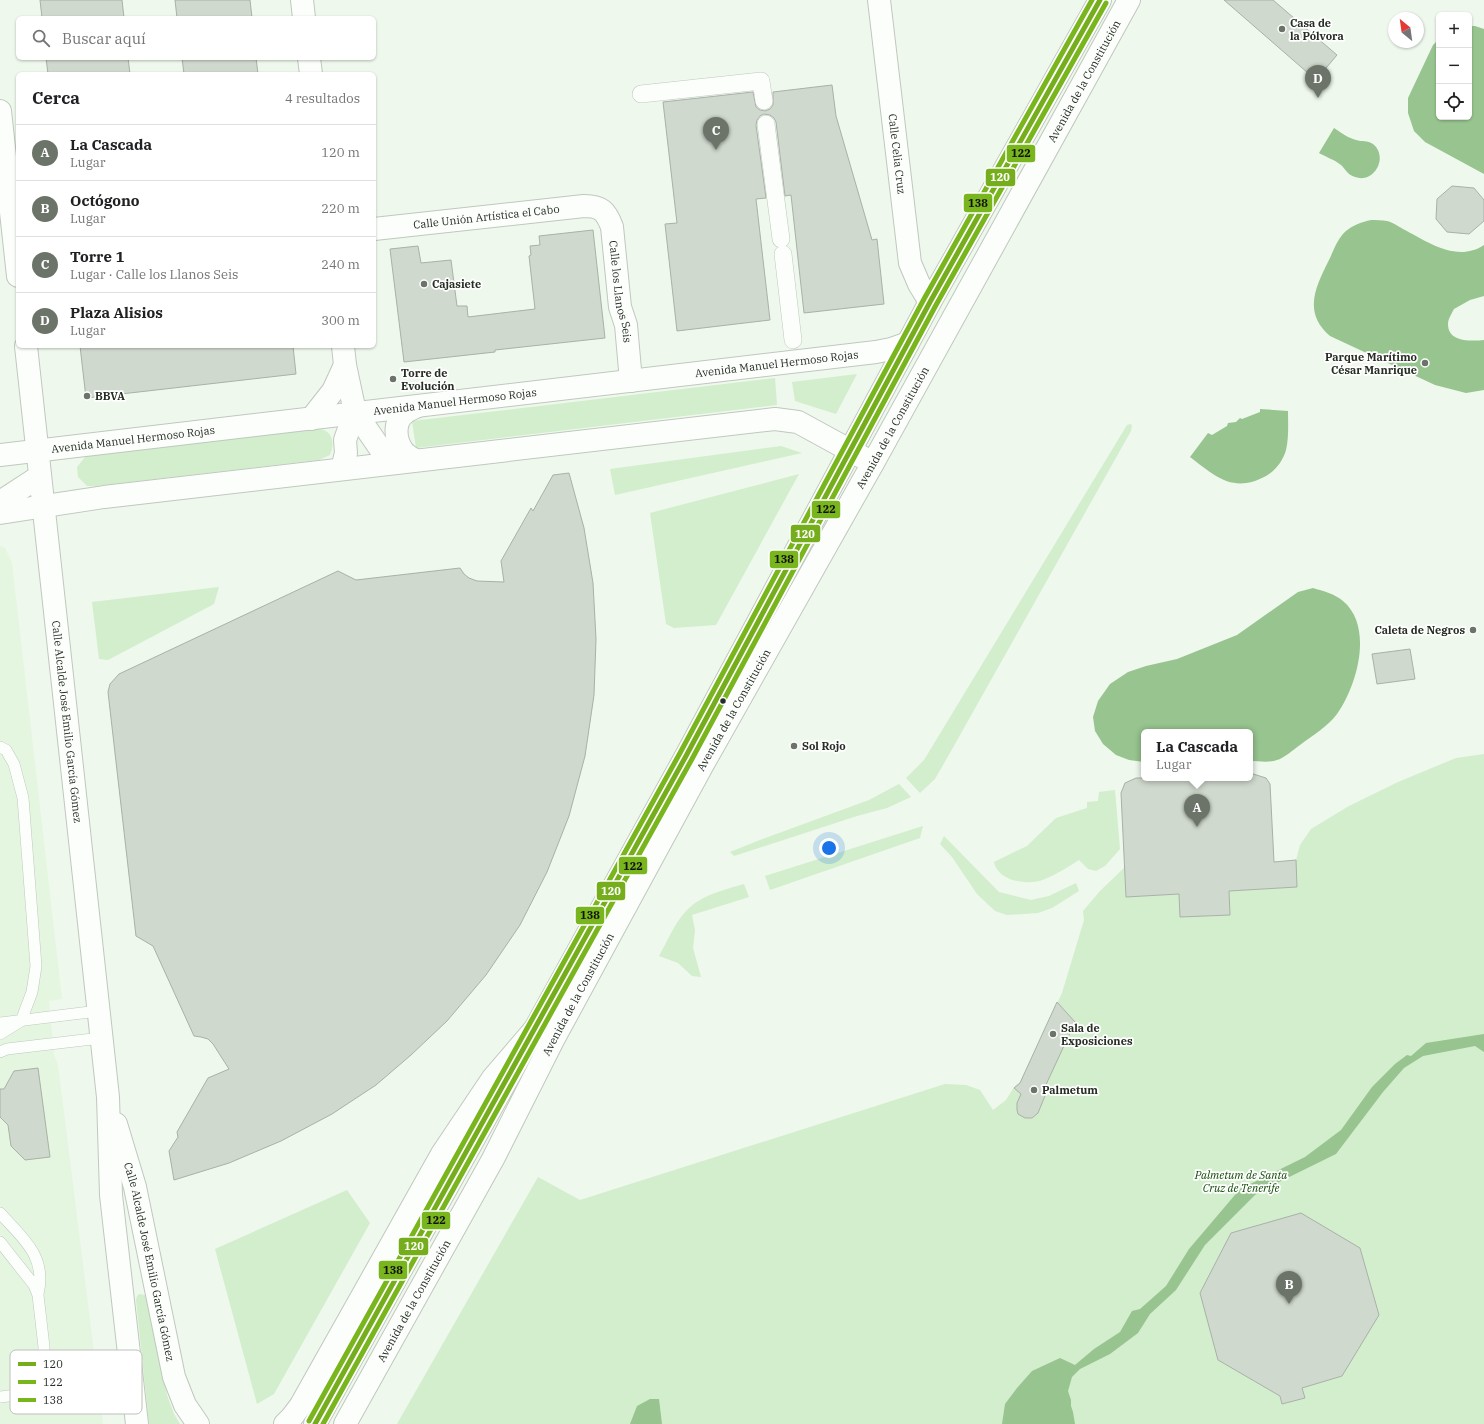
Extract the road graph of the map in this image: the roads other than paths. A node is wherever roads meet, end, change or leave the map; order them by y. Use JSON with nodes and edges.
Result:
{"nodes":[{"id":1,"x":302,"y":0,"type":"edge"},
{"id":2,"x":879,"y":0,"type":"edge"},
{"id":3,"x":1100,"y":0,"type":"edge"},
{"id":4,"x":1130,"y":0,"type":"edge"},
{"id":5,"x":304,"y":16,"type":"edge"},
{"id":6,"x":309,"y":60,"type":"edge"},
{"id":7,"x":311,"y":72,"type":"edge"},
{"id":8,"x":641,"y":94,"type":"dead end"},
{"id":9,"x":764,"y":101,"type":"dead end"},
{"id":10,"x":0,"y":112,"type":"edge"},
{"id":11,"x":766,"y":124,"type":"dead end"},
{"id":12,"x":599,"y":208,"type":"joint"},
{"id":13,"x":376,"y":229,"type":"edge"},
{"id":14,"x":16,"y":254,"type":"edge"},
{"id":15,"x":930,"y":302,"type":"junction"},
{"id":16,"x":793,"y":340,"type":"dead end"},
{"id":17,"x":908,"y":343,"type":"junction"},
{"id":18,"x":26,"y":348,"type":"edge"},
{"id":19,"x":344,"y":356,"type":"edge"},
{"id":20,"x":631,"y":381,"type":"junction"},
{"id":21,"x":416,"y":407,"type":"junction"},
{"id":22,"x":355,"y":412,"type":"junction"},
{"id":23,"x":311,"y":419,"type":"junction"},
{"id":24,"x":38,"y":450,"type":"junction"},
{"id":25,"x":850,"y":450,"type":"junction"},
{"id":26,"x":0,"y":454,"type":"edge"},
{"id":27,"x":415,"y":460,"type":"junction"},
{"id":28,"x":390,"y":463,"type":"junction"},
{"id":29,"x":873,"y":463,"type":"junction"},
{"id":30,"x":342,"y":469,"type":"junction"},
{"id":31,"x":40,"y":476,"type":"junction"},
{"id":32,"x":0,"y":502,"type":"edge"},
{"id":33,"x":44,"y":506,"type":"junction"},
{"id":34,"x":0,"y":513,"type":"edge"},
{"id":35,"x":0,"y":747,"type":"edge"},
{"id":36,"x":98,"y":1011,"type":"junction"},
{"id":37,"x":21,"y":1021,"type":"junction"},
{"id":38,"x":0,"y":1023,"type":"edge"},
{"id":39,"x":535,"y":1029,"type":"junction"},
{"id":40,"x":0,"y":1034,"type":"edge"},
{"id":41,"x":101,"y":1038,"type":"junction"},
{"id":42,"x":2,"y":1051,"type":"edge"},
{"id":43,"x":108,"y":1097,"type":"junction"},
{"id":44,"x":0,"y":1214,"type":"edge"},
{"id":45,"x":0,"y":1242,"type":"edge"},
{"id":46,"x":38,"y":1295,"type":"junction"},
{"id":47,"x":44,"y":1350,"type":"edge"},
{"id":48,"x":129,"y":1350,"type":"edge"},
{"id":49,"x":10,"y":1396,"type":"edge"},
{"id":50,"x":0,"y":1397,"type":"edge"},
{"id":51,"x":136,"y":1414,"type":"edge"},
{"id":52,"x":137,"y":1424,"type":"edge"},
{"id":53,"x":198,"y":1424,"type":"edge"},
{"id":54,"x":285,"y":1424,"type":"edge"},
{"id":55,"x":315,"y":1424,"type":"edge"},
{"id":56,"x":346,"y":1424,"type":"edge"}],
"edges":[{"from":1,"to":5,"type":"main road"},
{"from":2,"to":15,"type":"main road","name":"Calle Celia Cruz"},
{"from":3,"to":15,"type":"main road","name":"Avenida de la Constitución"},
{"from":4,"to":29,"type":"main road","name":"Avenida de la Constitución"},
{"from":6,"to":7,"type":"main road"},
{"from":8,"to":9,"type":"street"},
{"from":10,"to":14,"type":"main road"},
{"from":11,"to":16,"type":"street"},
{"from":12,"to":13,"type":"main road","name":"Calle Unión Artística el Cabo"},
{"from":12,"to":20,"type":"main road","name":"Calle los Llanos Seis"},
{"from":15,"to":17,"type":"main road","name":"Avenida de la Constitución"},
{"from":17,"to":20,"type":"main road","name":"Avenida Manuel Hermoso Rojas"},
{"from":17,"to":25,"type":"main road","name":"Avenida de la Constitución"},
{"from":18,"to":24,"type":"main road","name":"Calle Alcalde José Emilio García Gómez"},
{"from":19,"to":22,"type":"main road"},
{"from":19,"to":23,"type":"main road"},
{"from":20,"to":21,"type":"main road","name":"Avenida Manuel Hermoso Rojas"},
{"from":21,"to":22,"type":"main road","name":"Avenida Manuel Hermoso Rojas"},
{"from":21,"to":27,"type":"main road"},
{"from":22,"to":23,"type":"main road","name":"Avenida Manuel Hermoso Rojas"},
{"from":22,"to":28,"type":"main road"},
{"from":22,"to":30,"type":"main road"},
{"from":23,"to":24,"type":"main road","name":"Avenida Manuel Hermoso Rojas"},
{"from":24,"to":26,"type":"main road","name":"Avenida Manuel Hermoso Rojas"},
{"from":24,"to":31,"type":"main road","name":"Calle Alcalde José Emilio García Gómez"},
{"from":25,"to":27,"type":"main road"},
{"from":25,"to":29,"type":"main road"},
{"from":25,"to":39,"type":"main road","name":"Avenida de la Constitución"},
{"from":27,"to":28,"type":"main road"},
{"from":28,"to":30,"type":"main road"},
{"from":29,"to":56,"type":"main road","name":"Avenida de la Constitución"},
{"from":30,"to":33,"type":"main road"},
{"from":31,"to":32,"type":"main road"},
{"from":31,"to":33,"type":"main road","name":"Calle Alcalde José Emilio García Gómez"},
{"from":33,"to":34,"type":"main road"},
{"from":33,"to":36,"type":"main road","name":"Calle Alcalde José Emilio García Gómez"},
{"from":35,"to":37,"type":"lane"},
{"from":36,"to":37,"type":"lane"},
{"from":36,"to":41,"type":"main road","name":"Calle Alcalde José Emilio García Gómez"},
{"from":37,"to":38,"type":"lane"},
{"from":37,"to":40,"type":"lane"},
{"from":39,"to":54,"type":"main road"},
{"from":39,"to":55,"type":"main road","name":"Avenida de la Constitución"},
{"from":41,"to":42,"type":"lane"},
{"from":41,"to":43,"type":"main road","name":"Calle Alcalde José Emilio García Gómez"},
{"from":43,"to":48,"type":"main road","name":"Calle Alcalde José Emilio García Gómez"},
{"from":43,"to":53,"type":"main road","name":"Calle Alcalde José Emilio García Gómez"},
{"from":44,"to":46,"type":"lane"},
{"from":45,"to":46,"type":"lane"},
{"from":46,"to":47,"type":"lane"},
{"from":49,"to":50,"type":"lane"},
{"from":51,"to":52,"type":"main road","name":"Calle Alcalde José Emilio García Gómez"}]}
